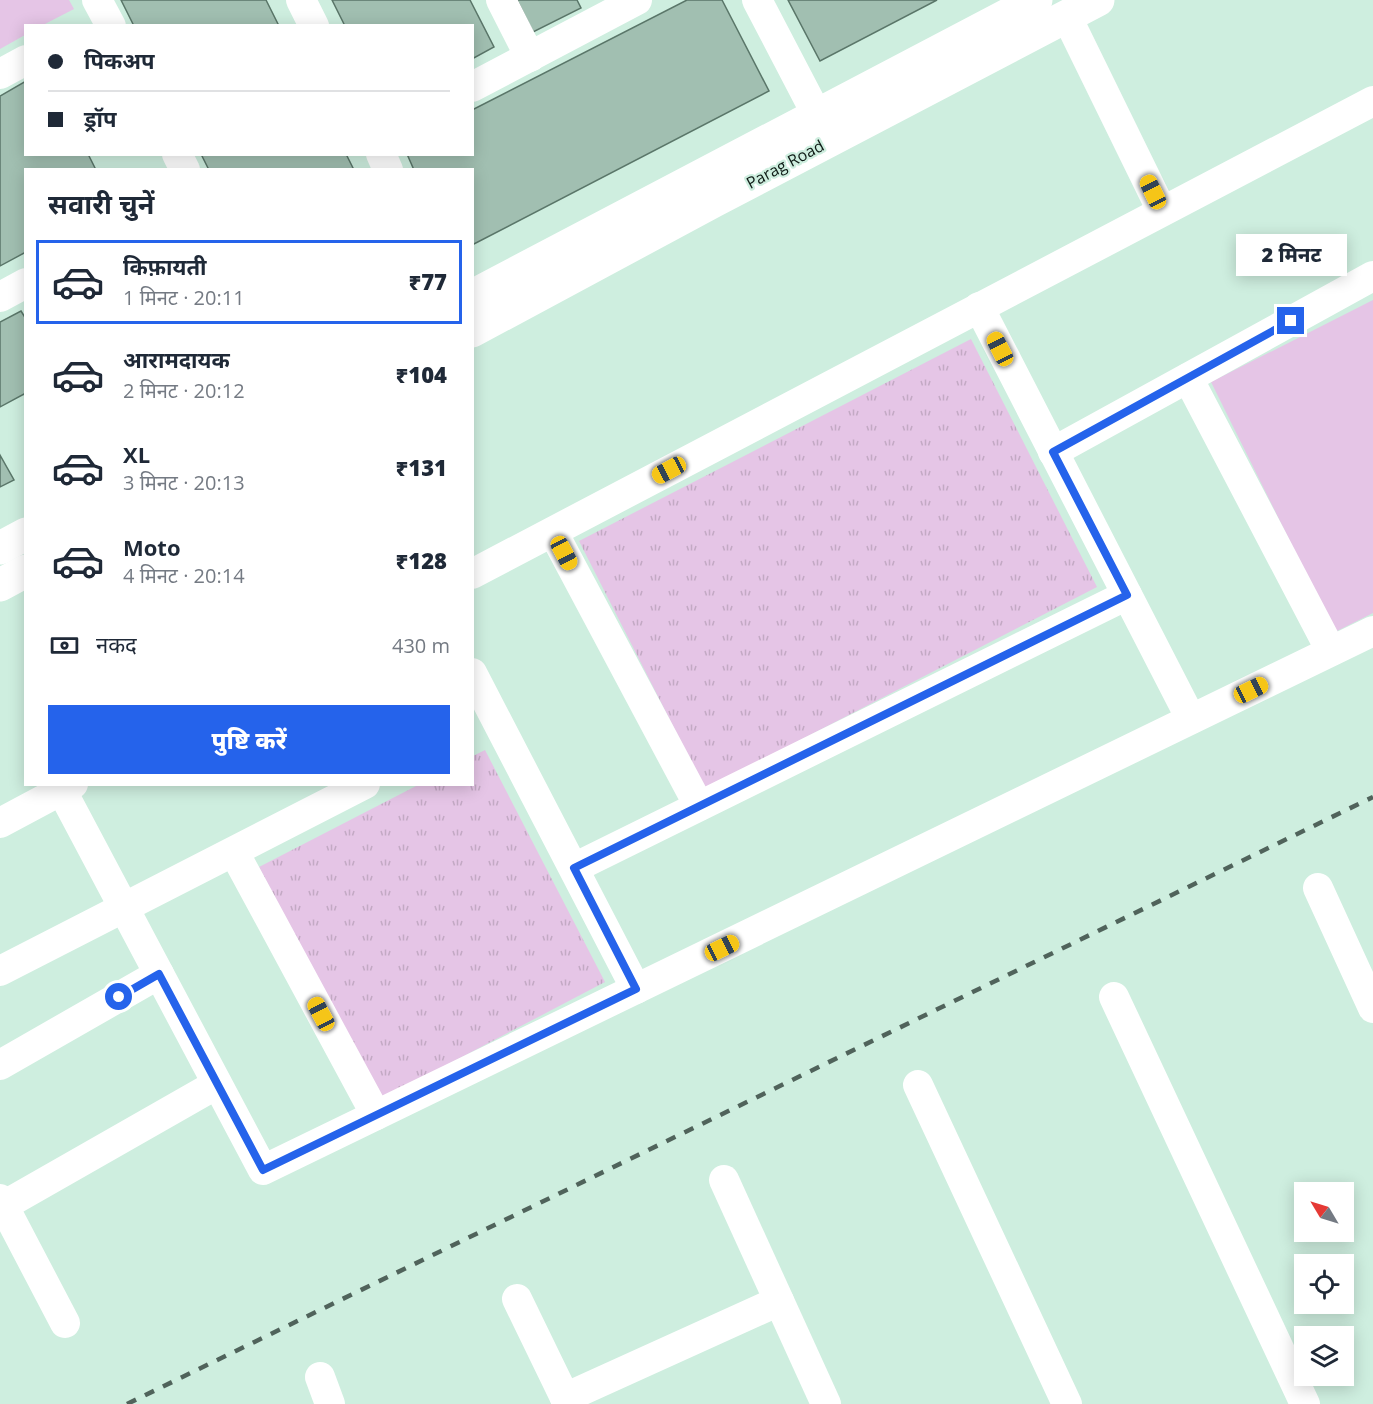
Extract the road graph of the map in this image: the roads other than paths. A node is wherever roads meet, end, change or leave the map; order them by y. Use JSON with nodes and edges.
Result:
{"nodes":[{"id":1,"x":301,"y":0,"type":"edge"},
{"id":2,"x":501,"y":0,"type":"edge"},
{"id":3,"x":637,"y":0,"type":"edge"},
{"id":4,"x":757,"y":0,"type":"edge"},
{"id":5,"x":1036,"y":0,"type":"edge"},
{"id":6,"x":1098,"y":0,"type":"edge"},
{"id":7,"x":1066,"y":17,"type":"junction"},
{"id":8,"x":313,"y":24,"type":"edge"},
{"id":9,"x":530,"y":57,"type":"junction"},
{"id":10,"x":24,"y":61,"type":"edge"},
{"id":11,"x":0,"y":74,"type":"edge"},
{"id":12,"x":474,"y":86,"type":"edge"},
{"id":13,"x":1373,"y":100,"type":"edge"},
{"id":14,"x":817,"y":115,"type":"junction"},
{"id":15,"x":1162,"y":211,"type":"junction"},
{"id":16,"x":1373,"y":276,"type":"edge"},
{"id":17,"x":24,"y":285,"type":"edge"},
{"id":18,"x":474,"y":295,"type":"edge"},
{"id":19,"x":0,"y":297,"type":"edge"},
{"id":20,"x":979,"y":307,"type":"junction"},
{"id":21,"x":474,"y":330,"type":"edge"},
{"id":22,"x":1188,"y":378,"type":"junction"},
{"id":23,"x":1053,"y":452,"type":"junction"},
{"id":24,"x":553,"y":531,"type":"junction"},
{"id":25,"x":24,"y":535,"type":"edge"},
{"id":26,"x":0,"y":548,"type":"edge"},
{"id":27,"x":24,"y":572,"type":"edge"},
{"id":28,"x":474,"y":573,"type":"edge"},
{"id":29,"x":0,"y":585,"type":"edge"},
{"id":30,"x":1127,"y":595,"type":"junction"},
{"id":31,"x":1373,"y":630,"type":"edge"},
{"id":32,"x":1331,"y":651,"type":"junction"},
{"id":33,"x":474,"y":681,"type":"edge"},
{"id":34,"x":1191,"y":719,"type":"junction"},
{"id":35,"x":484,"y":723,"type":"edge"},
{"id":36,"x":361,"y":786,"type":"edge"},
{"id":37,"x":68,"y":788,"type":"edge"},
{"id":38,"x":699,"y":806,"type":"junction"},
{"id":39,"x":0,"y":823,"type":"edge"},
{"id":40,"x":234,"y":852,"type":"junction"},
{"id":41,"x":574,"y":868,"type":"junction"},
{"id":42,"x":1318,"y":888,"type":"dead end"},
{"id":43,"x":124,"y":908,"type":"junction"},
{"id":44,"x":0,"y":971,"type":"edge"},
{"id":45,"x":159,"y":974,"type":"junction"},
{"id":46,"x":636,"y":989,"type":"junction"},
{"id":47,"x":1114,"y":997,"type":"dead end"},
{"id":48,"x":1373,"y":1008,"type":"edge"},
{"id":49,"x":0,"y":1065,"type":"edge"},
{"id":50,"x":217,"y":1084,"type":"junction"},
{"id":51,"x":918,"y":1086,"type":"dead end"},
{"id":52,"x":376,"y":1115,"type":"junction"},
{"id":53,"x":724,"y":1180,"type":"dead end"},
{"id":54,"x":2,"y":1203,"type":"edge"},
{"id":55,"x":517,"y":1299,"type":"dead end"},
{"id":56,"x":779,"y":1301,"type":"junction"},
{"id":57,"x":65,"y":1323,"type":"dead end"},
{"id":58,"x":567,"y":1401,"type":"edge"},
{"id":59,"x":826,"y":1404,"type":"edge"},
{"id":60,"x":1066,"y":1404,"type":"edge"},
{"id":61,"x":1305,"y":1404,"type":"edge"}],
"edges":[{"from":1,"to":8,"type":"street"},
{"from":2,"to":9,"type":"street"},
{"from":3,"to":9,"type":"street"},
{"from":4,"to":14,"type":"street"},
{"from":5,"to":14,"type":"street","name":"Parag Road"},
{"from":6,"to":7,"type":"street","name":"Parag Road"},
{"from":7,"to":15,"type":"street"},
{"from":7,"to":21,"type":"street","name":"Parag Road"},
{"from":9,"to":12,"type":"street"},
{"from":10,"to":11,"type":"street"},
{"from":13,"to":15,"type":"street"},
{"from":14,"to":18,"type":"street","name":"Parag Road"},
{"from":15,"to":20,"type":"street"},
{"from":16,"to":22,"type":"street"},
{"from":17,"to":19,"type":"street"},
{"from":20,"to":23,"type":"street"},
{"from":20,"to":24,"type":"street"},
{"from":22,"to":23,"type":"street"},
{"from":22,"to":32,"type":"street"},
{"from":23,"to":30,"type":"street"},
{"from":24,"to":28,"type":"street"},
{"from":24,"to":38,"type":"street"},
{"from":25,"to":26,"type":"street"},
{"from":27,"to":29,"type":"street"},
{"from":30,"to":34,"type":"street"},
{"from":30,"to":38,"type":"street"},
{"from":31,"to":32,"type":"street"},
{"from":32,"to":34,"type":"street"},
{"from":33,"to":35,"type":"street"},
{"from":34,"to":46,"type":"street"},
{"from":35,"to":41,"type":"street"},
{"from":36,"to":40,"type":"street"},
{"from":37,"to":39,"type":"street"},
{"from":37,"to":43,"type":"street"},
{"from":38,"to":41,"type":"street"},
{"from":40,"to":43,"type":"street"},
{"from":40,"to":52,"type":"street"},
{"from":41,"to":46,"type":"street"},
{"from":42,"to":48,"type":"street"},
{"from":43,"to":44,"type":"street"},
{"from":43,"to":45,"type":"street"},
{"from":45,"to":49,"type":"street"},
{"from":45,"to":50,"type":"street"},
{"from":46,"to":52,"type":"street"},
{"from":47,"to":61,"type":"street"},
{"from":50,"to":52,"type":"street"},
{"from":50,"to":54,"type":"street"},
{"from":51,"to":60,"type":"street"},
{"from":53,"to":56,"type":"street"},
{"from":54,"to":57,"type":"street"},
{"from":55,"to":58,"type":"street"},
{"from":56,"to":58,"type":"street"},
{"from":56,"to":59,"type":"street"}]}
